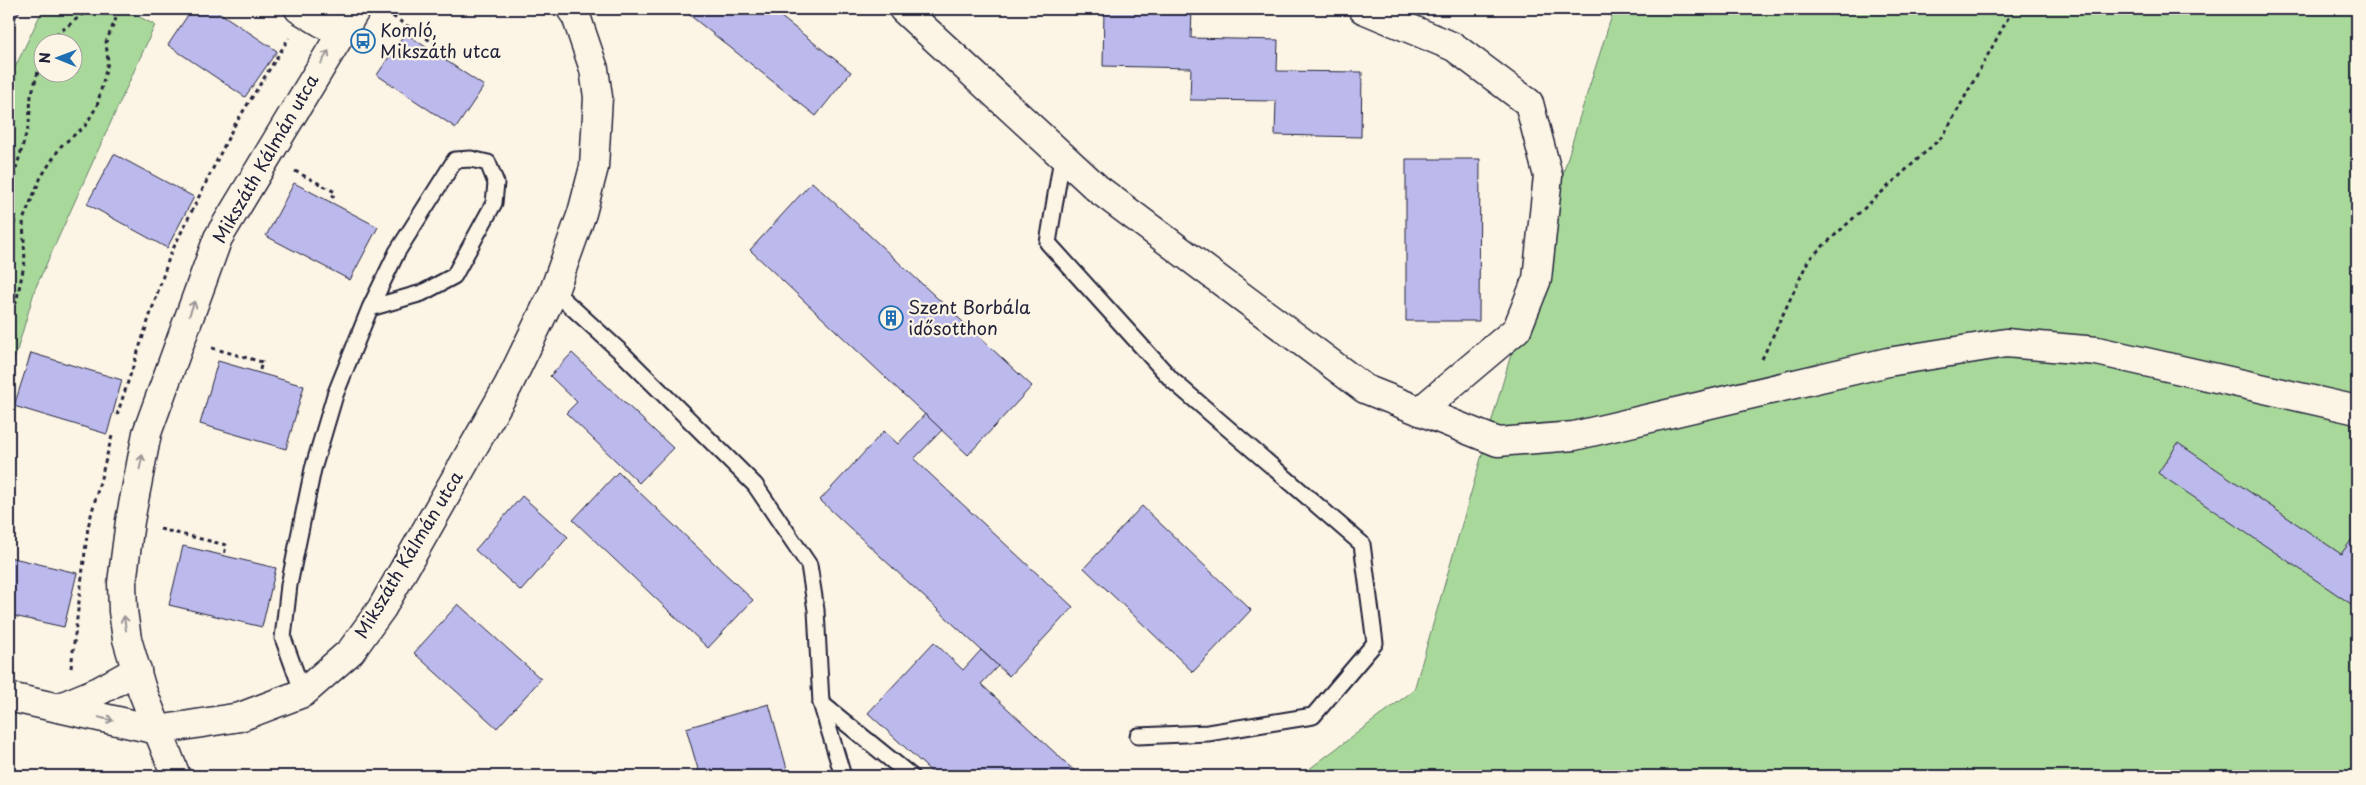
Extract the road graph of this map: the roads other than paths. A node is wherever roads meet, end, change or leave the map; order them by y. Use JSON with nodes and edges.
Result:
{"nodes":[{"id":1,"x":299,"y":9,"type":"edge"},
{"id":2,"x":356,"y":9,"type":"edge"},
{"id":3,"x":571,"y":9,"type":"edge"},
{"id":4,"x":903,"y":9,"type":"edge"},
{"id":5,"x":1363,"y":9,"type":"edge"},
{"id":6,"x":339,"y":33,"type":"junction"},
{"id":7,"x":1062,"y":158,"type":"junction"},
{"id":8,"x":554,"y":291,"type":"junction"},
{"id":9,"x":370,"y":308,"type":"junction"},
{"id":10,"x":2357,"y":410,"type":"edge"},
{"id":11,"x":1420,"y":411,"type":"junction"},
{"id":12,"x":136,"y":670,"type":"junction"},
{"id":13,"x":303,"y":693,"type":"junction"},
{"id":14,"x":9,"y":697,"type":"edge"},
{"id":15,"x":821,"y":703,"type":"junction"},
{"id":16,"x":58,"y":708,"type":"junction"},
{"id":17,"x":158,"y":730,"type":"junction"},
{"id":18,"x":1138,"y":736,"type":"dead end"},
{"id":19,"x":176,"y":776,"type":"edge"},
{"id":20,"x":843,"y":776,"type":"edge"},
{"id":21,"x":911,"y":776,"type":"edge"}],
"edges":[{"from":1,"to":6,"type":"street"},
{"from":2,"to":6,"type":"street","name":"Mikszáth Kálmán utca"},
{"from":3,"to":8,"type":"street","name":"Mikszáth Kálmán utca"},
{"from":4,"to":7,"type":"street"},
{"from":5,"to":11,"type":"street"},
{"from":12,"to":6,"type":"street","name":"Mikszáth Kálmán utca","one_way":true},
{"from":7,"to":11,"type":"street"},
{"from":7,"to":18,"type":"lane"},
{"from":8,"to":13,"type":"street","name":"Mikszáth Kálmán utca"},
{"from":8,"to":15,"type":"lane"},
{"from":9,"to":9,"type":"lane"},
{"from":9,"to":13,"type":"lane"},
{"from":10,"to":11,"type":"street"},
{"from":12,"to":16,"type":"street"},
{"from":12,"to":17,"type":"street","name":"Mikszáth Kálmán utca"},
{"from":13,"to":17,"type":"street","name":"Mikszáth Kálmán utca"},
{"from":14,"to":16,"type":"street"},
{"from":15,"to":20,"type":"lane"},
{"from":15,"to":21,"type":"lane"},
{"from":16,"to":17,"type":"street","one_way":true},
{"from":17,"to":19,"type":"street"}]}
